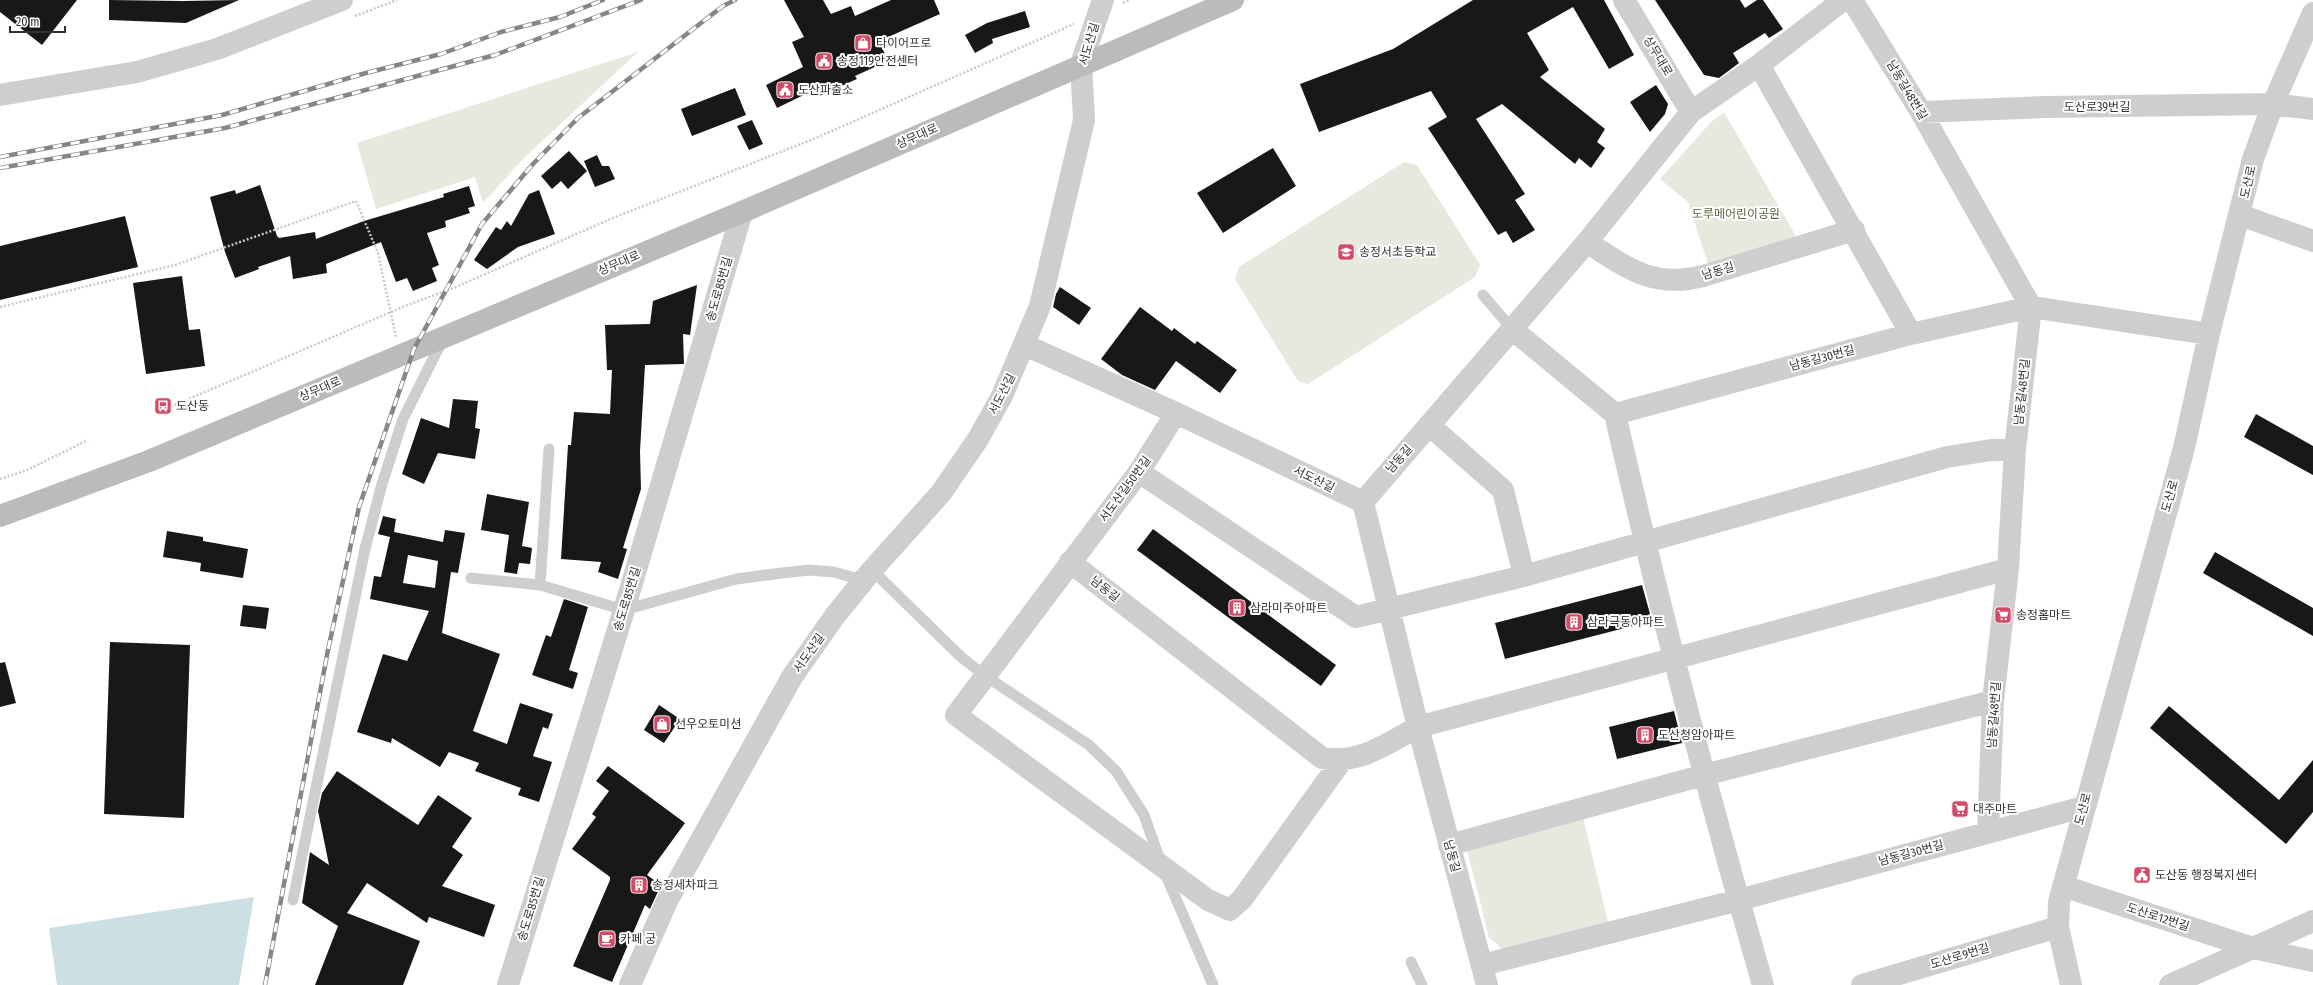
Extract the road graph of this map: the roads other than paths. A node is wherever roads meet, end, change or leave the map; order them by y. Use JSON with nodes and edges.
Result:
{"nodes":[{"id":1,"x":342,"y":0,"type":"edge"},
{"id":2,"x":1233,"y":0,"type":"edge"},
{"id":3,"x":1624,"y":0,"type":"edge"},
{"id":4,"x":1843,"y":0,"type":"edge"},
{"id":5,"x":1852,"y":0,"type":"edge"},
{"id":6,"x":1101,"y":7,"type":"edge"},
{"id":7,"x":2313,"y":13,"type":"edge"},
{"id":8,"x":1081,"y":64,"type":"junction"},
{"id":9,"x":1759,"y":65,"type":"junction"},
{"id":10,"x":0,"y":95,"type":"edge"},
{"id":11,"x":2273,"y":104,"type":"junction"},
{"id":12,"x":2313,"y":109,"type":"edge"},
{"id":13,"x":1692,"y":112,"type":"junction"},
{"id":14,"x":1921,"y":112,"type":"junction"},
{"id":15,"x":742,"y":212,"type":"junction"},
{"id":16,"x":2240,"y":215,"type":"junction"},
{"id":17,"x":1854,"y":230,"type":"junction"},
{"id":18,"x":1587,"y":242,"type":"junction"},
{"id":19,"x":2313,"y":242,"type":"edge"},
{"id":20,"x":1483,"y":295,"type":"dead end"},
{"id":21,"x":2031,"y":307,"type":"junction"},
{"id":22,"x":1512,"y":329,"type":"junction"},
{"id":23,"x":1911,"y":334,"type":"junction"},
{"id":24,"x":2209,"y":334,"type":"junction"},
{"id":25,"x":444,"y":337,"type":"junction"},
{"id":26,"x":1025,"y":345,"type":"junction"},
{"id":27,"x":1176,"y":413,"type":"junction"},
{"id":28,"x":1615,"y":414,"type":"junction"},
{"id":29,"x":1429,"y":424,"type":"junction"},
{"id":30,"x":549,"y":450,"type":"dead end"},
{"id":31,"x":2015,"y":450,"type":"junction"},
{"id":32,"x":1139,"y":472,"type":"junction"},
{"id":33,"x":1362,"y":502,"type":"junction"},
{"id":34,"x":0,"y":516,"type":"edge"},
{"id":35,"x":1644,"y":543,"type":"junction"},
{"id":36,"x":1070,"y":562,"type":"junction"},
{"id":37,"x":2008,"y":569,"type":"junction"},
{"id":38,"x":872,"y":570,"type":"junction"},
{"id":39,"x":1524,"y":576,"type":"junction"},
{"id":40,"x":471,"y":578,"type":"dead end"},
{"id":41,"x":540,"y":585,"type":"junction"},
{"id":42,"x":624,"y":610,"type":"junction"},
{"id":43,"x":1390,"y":610,"type":"junction"},
{"id":44,"x":1674,"y":657,"type":"junction"},
{"id":45,"x":984,"y":675,"type":"junction"},
{"id":46,"x":1994,"y":700,"type":"junction"},
{"id":47,"x":1418,"y":727,"type":"junction"},
{"id":48,"x":1342,"y":760,"type":"junction"},
{"id":49,"x":1704,"y":775,"type":"junction"},
{"id":50,"x":2084,"y":807,"type":"junction"},
{"id":51,"x":1988,"y":831,"type":"junction"},
{"id":52,"x":1449,"y":845,"type":"junction"},
{"id":53,"x":1162,"y":866,"type":"junction"},
{"id":54,"x":2063,"y":886,"type":"junction"},
{"id":55,"x":293,"y":900,"type":"dead end"},
{"id":56,"x":1739,"y":900,"type":"junction"},
{"id":57,"x":2313,"y":921,"type":"edge"},
{"id":58,"x":2058,"y":927,"type":"junction"},
{"id":59,"x":2253,"y":948,"type":"junction"},
{"id":60,"x":1411,"y":962,"type":"dead end"},
{"id":61,"x":2313,"y":962,"type":"edge"},
{"id":62,"x":1485,"y":975,"type":"edge"},
{"id":63,"x":508,"y":985,"type":"edge"},
{"id":64,"x":630,"y":985,"type":"edge"},
{"id":65,"x":1213,"y":985,"type":"edge"},
{"id":66,"x":1422,"y":985,"type":"edge"},
{"id":67,"x":1763,"y":985,"type":"edge"},
{"id":68,"x":1865,"y":985,"type":"edge"},
{"id":69,"x":2071,"y":985,"type":"edge"},
{"id":70,"x":2170,"y":985,"type":"edge"}],
"edges":[{"from":1,"to":10,"type":"street"},
{"from":2,"to":8,"type":"main road","name":"상무대로"},
{"from":3,"to":13,"type":"street","name":"상무대로"},
{"from":4,"to":9,"type":"street","name":"남동길"},
{"from":5,"to":14,"type":"street","name":"남동길48번길"},
{"from":6,"to":8,"type":"street","name":"서도산길"},
{"from":7,"to":11,"type":"street","name":"도산로"},
{"from":8,"to":15,"type":"main road","name":"상무대로"},
{"from":8,"to":26,"type":"street","name":"서도산길"},
{"from":9,"to":13,"type":"street","name":"남동길"},
{"from":9,"to":17,"type":"street"},
{"from":11,"to":12,"type":"street","name":"도산로39번길"},
{"from":11,"to":14,"type":"street","name":"도산로39번길"},
{"from":11,"to":16,"type":"street","name":"도산로"},
{"from":13,"to":18,"type":"street","name":"남동길"},
{"from":14,"to":21,"type":"street","name":"남동길48번길"},
{"from":15,"to":25,"type":"main road","name":"상무대로"},
{"from":15,"to":42,"type":"street","name":"송도로85번길"},
{"from":16,"to":19,"type":"street"},
{"from":16,"to":24,"type":"street","name":"도산로"},
{"from":17,"to":18,"type":"street","name":"남동길"},
{"from":17,"to":23,"type":"street"},
{"from":18,"to":22,"type":"street","name":"남동길"},
{"from":20,"to":22,"type":"lane"},
{"from":21,"to":23,"type":"street","name":"남동길30번길"},
{"from":21,"to":24,"type":"street"},
{"from":21,"to":31,"type":"street","name":"남동길48번길"},
{"from":22,"to":28,"type":"street"},
{"from":22,"to":29,"type":"street","name":"남동길"},
{"from":23,"to":28,"type":"street","name":"남동길30번길"},
{"from":24,"to":50,"type":"street","name":"도산로"},
{"from":25,"to":34,"type":"main road","name":"상무대로"},
{"from":25,"to":55,"type":"lane"},
{"from":26,"to":27,"type":"street","name":"서도산길"},
{"from":26,"to":38,"type":"street","name":"서도산길"},
{"from":27,"to":32,"type":"street","name":"서도산길50번길"},
{"from":27,"to":33,"type":"street","name":"서도산길"},
{"from":28,"to":35,"type":"street"},
{"from":29,"to":33,"type":"street","name":"남동길"},
{"from":29,"to":39,"type":"street"},
{"from":30,"to":41,"type":"lane"},
{"from":31,"to":35,"type":"street"},
{"from":31,"to":37,"type":"street","name":"남동길48번길"},
{"from":32,"to":36,"type":"street","name":"서도산길50번길"},
{"from":32,"to":43,"type":"street"},
{"from":33,"to":43,"type":"street","name":"남동길"},
{"from":35,"to":39,"type":"street"},
{"from":35,"to":44,"type":"street"},
{"from":36,"to":45,"type":"street","name":"서도산길50번길"},
{"from":36,"to":48,"type":"street","name":"남동길"},
{"from":37,"to":44,"type":"street"},
{"from":37,"to":46,"type":"street","name":"남동길48번길"},
{"from":38,"to":42,"type":"lane"},
{"from":38,"to":45,"type":"lane"},
{"from":38,"to":64,"type":"street","name":"서도산길"},
{"from":39,"to":43,"type":"street"},
{"from":40,"to":41,"type":"lane"},
{"from":41,"to":42,"type":"lane"},
{"from":42,"to":63,"type":"street","name":"송도로85번길"},
{"from":43,"to":47,"type":"street","name":"남동길"},
{"from":44,"to":47,"type":"street"},
{"from":44,"to":49,"type":"street"},
{"from":45,"to":53,"type":"lane"},
{"from":45,"to":53,"type":"street","name":"서도산길50번길"},
{"from":46,"to":49,"type":"street"},
{"from":46,"to":51,"type":"street","name":"남동길48번길"},
{"from":47,"to":48,"type":"street","name":"남동길"},
{"from":47,"to":52,"type":"street","name":"남동길"},
{"from":48,"to":53,"type":"street"},
{"from":49,"to":52,"type":"street"},
{"from":49,"to":56,"type":"street"},
{"from":50,"to":51,"type":"street","name":"남동길30번길"},
{"from":50,"to":54,"type":"street","name":"도산로"},
{"from":51,"to":56,"type":"street","name":"남동길30번길"},
{"from":52,"to":62,"type":"street","name":"남동길"},
{"from":53,"to":65,"type":"lane"},
{"from":54,"to":58,"type":"street","name":"도산로"},
{"from":54,"to":59,"type":"street","name":"도산로12번길"},
{"from":56,"to":62,"type":"street","name":"남동길30번길"},
{"from":56,"to":67,"type":"street"},
{"from":57,"to":59,"type":"street"},
{"from":58,"to":68,"type":"street","name":"도산로9번길"},
{"from":58,"to":69,"type":"street","name":"도산로"},
{"from":59,"to":61,"type":"street","name":"도산로12번길"},
{"from":59,"to":70,"type":"street"},
{"from":60,"to":66,"type":"lane"}]}
